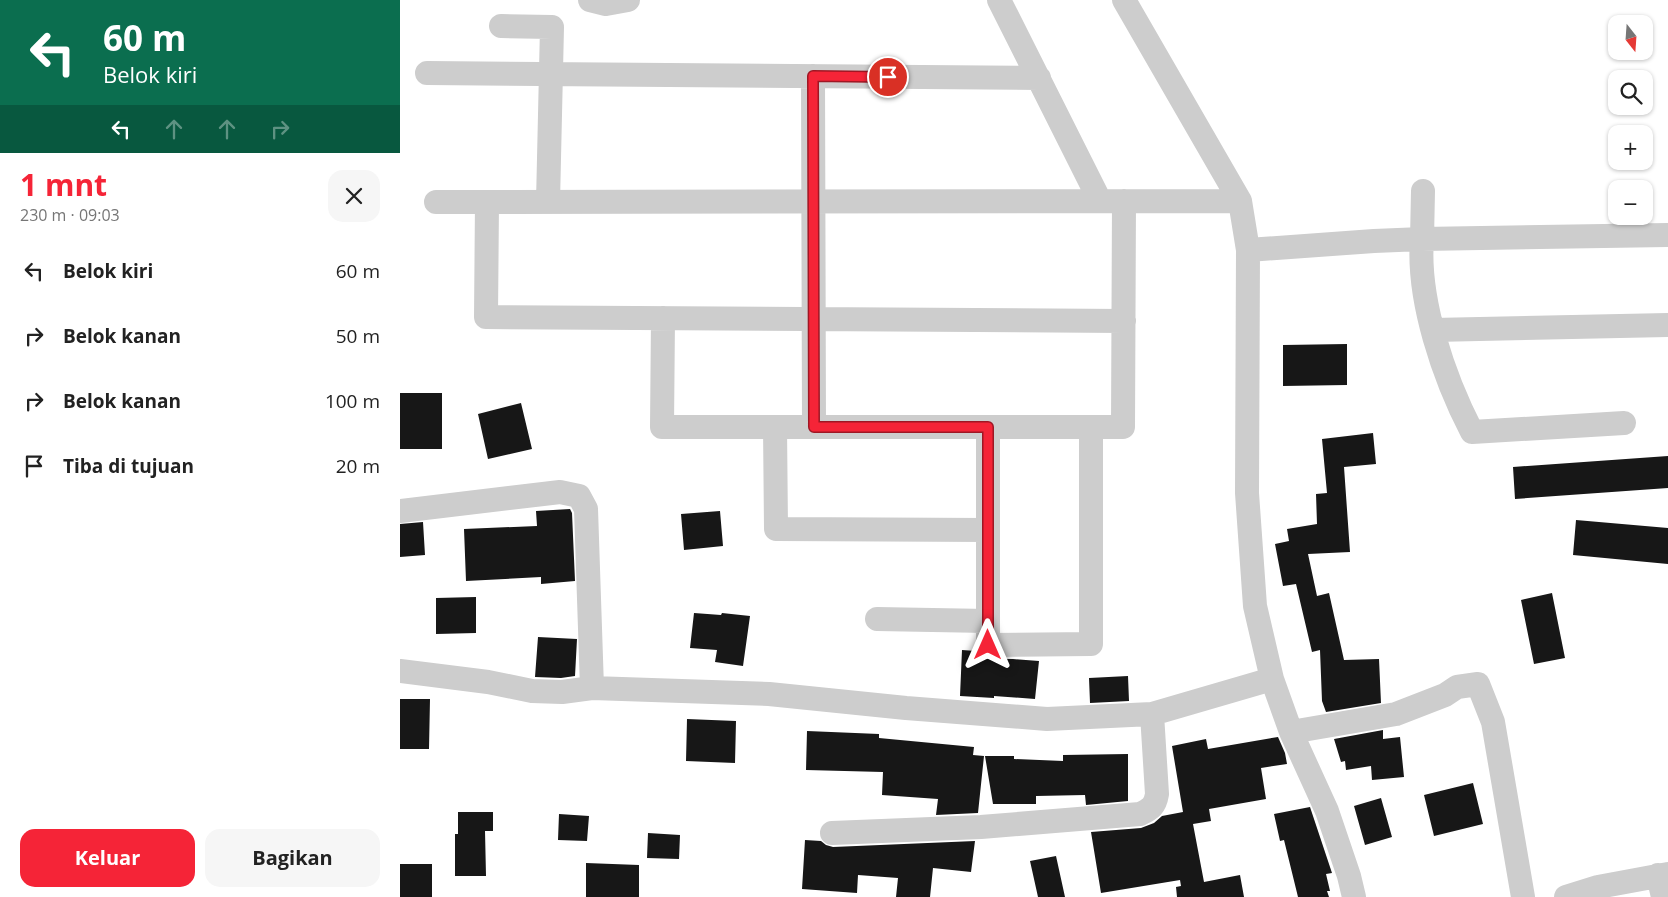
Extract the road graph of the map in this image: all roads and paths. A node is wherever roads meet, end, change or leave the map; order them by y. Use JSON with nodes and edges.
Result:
{"nodes":[{"id":1,"x":590,"y":0,"type":"edge"},
{"id":2,"x":628,"y":0,"type":"edge"},
{"id":3,"x":999,"y":0,"type":"edge"},
{"id":4,"x":1124,"y":0,"type":"edge"},
{"id":5,"x":501,"y":26,"type":"dead end"},
{"id":6,"x":427,"y":73,"type":"dead end"},
{"id":7,"x":552,"y":74,"type":"junction"},
{"id":8,"x":813,"y":76,"type":"junction"},
{"id":9,"x":1038,"y":78,"type":"junction"},
{"id":10,"x":1423,"y":191,"type":"dead end"},
{"id":11,"x":1100,"y":201,"type":"junction"},
{"id":12,"x":1124,"y":201,"type":"junction"},
{"id":13,"x":1240,"y":201,"type":"junction"},
{"id":14,"x":436,"y":202,"type":"dead end"},
{"id":15,"x":487,"y":202,"type":"junction"},
{"id":16,"x":548,"y":202,"type":"junction"},
{"id":17,"x":814,"y":202,"type":"junction"},
{"id":18,"x":1668,"y":235,"type":"edge"},
{"id":19,"x":1422,"y":239,"type":"junction"},
{"id":20,"x":1248,"y":250,"type":"junction"},
{"id":21,"x":662,"y":318,"type":"junction"},
{"id":22,"x":814,"y":319,"type":"junction"},
{"id":23,"x":1124,"y":321,"type":"junction"},
{"id":24,"x":1668,"y":325,"type":"edge"},
{"id":25,"x":1433,"y":330,"type":"junction"},
{"id":26,"x":1624,"y":423,"type":"dead end"},
{"id":27,"x":775,"y":427,"type":"junction"},
{"id":28,"x":814,"y":427,"type":"junction"},
{"id":29,"x":988,"y":427,"type":"junction"},
{"id":30,"x":1091,"y":427,"type":"junction"},
{"id":31,"x":400,"y":511,"type":"edge"},
{"id":32,"x":988,"y":530,"type":"junction"},
{"id":33,"x":878,"y":619,"type":"dead end"},
{"id":34,"x":988,"y":621,"type":"junction"},
{"id":35,"x":400,"y":670,"type":"edge"},
{"id":36,"x":1272,"y":679,"type":"junction"},
{"id":37,"x":592,"y":688,"type":"junction"},
{"id":38,"x":1152,"y":714,"type":"junction"},
{"id":39,"x":1292,"y":732,"type":"junction"},
{"id":40,"x":832,"y":833,"type":"dead end"},
{"id":41,"x":1663,"y":882,"type":"edge"},
{"id":42,"x":1354,"y":897,"type":"edge"},
{"id":43,"x":1523,"y":897,"type":"edge"},
{"id":44,"x":1566,"y":897,"type":"edge"}],
"edges":[{"from":1,"to":2,"type":"street"},
{"from":3,"to":9,"type":"street"},
{"from":4,"to":13,"type":"street"},
{"from":5,"to":7,"type":"street"},
{"from":6,"to":7,"type":"street"},
{"from":7,"to":8,"type":"street"},
{"from":7,"to":16,"type":"street"},
{"from":8,"to":9,"type":"street"},
{"from":8,"to":17,"type":"street"},
{"from":9,"to":11,"type":"street"},
{"from":10,"to":19,"type":"street"},
{"from":11,"to":12,"type":"street"},
{"from":11,"to":17,"type":"street"},
{"from":12,"to":13,"type":"street"},
{"from":12,"to":23,"type":"street"},
{"from":13,"to":20,"type":"street"},
{"from":14,"to":15,"type":"street"},
{"from":15,"to":16,"type":"street"},
{"from":15,"to":21,"type":"street"},
{"from":16,"to":17,"type":"street"},
{"from":17,"to":22,"type":"street"},
{"from":18,"to":19,"type":"street"},
{"from":19,"to":20,"type":"street"},
{"from":19,"to":25,"type":"street"},
{"from":20,"to":36,"type":"street"},
{"from":21,"to":22,"type":"street"},
{"from":21,"to":27,"type":"street"},
{"from":22,"to":23,"type":"street"},
{"from":22,"to":28,"type":"street"},
{"from":23,"to":30,"type":"street"},
{"from":24,"to":25,"type":"street"},
{"from":25,"to":26,"type":"street"},
{"from":27,"to":28,"type":"street"},
{"from":27,"to":32,"type":"street"},
{"from":28,"to":29,"type":"street"},
{"from":29,"to":30,"type":"street"},
{"from":29,"to":32,"type":"street"},
{"from":30,"to":34,"type":"street"},
{"from":31,"to":37,"type":"street"},
{"from":32,"to":34,"type":"street"},
{"from":33,"to":34,"type":"street"},
{"from":35,"to":37,"type":"street"},
{"from":36,"to":38,"type":"street"},
{"from":36,"to":39,"type":"street"},
{"from":37,"to":38,"type":"street"},
{"from":38,"to":40,"type":"street"},
{"from":39,"to":42,"type":"street"},
{"from":39,"to":43,"type":"street"},
{"from":41,"to":44,"type":"street"}]}
